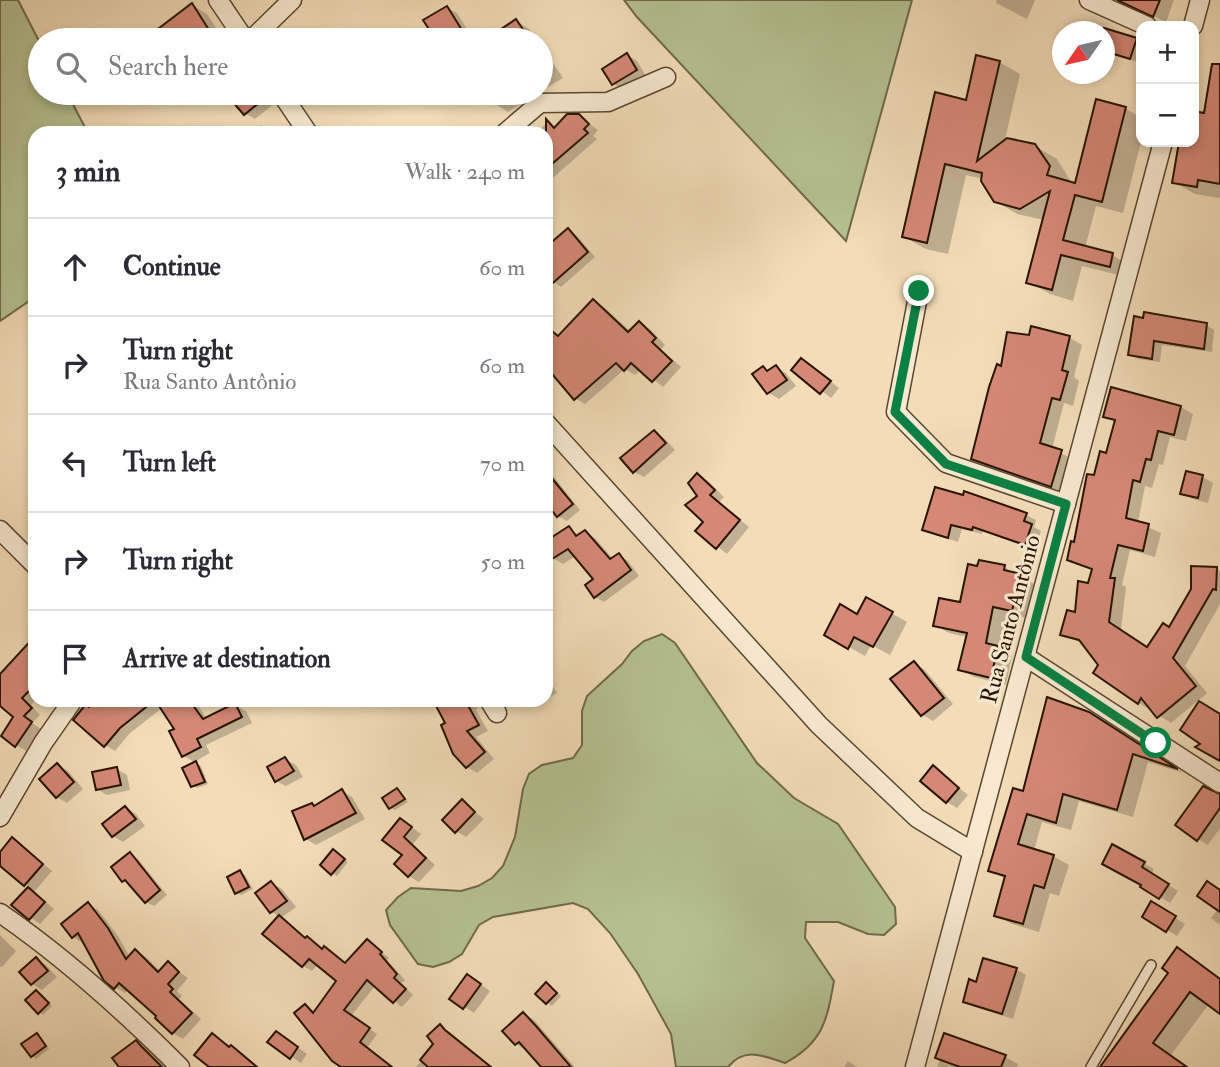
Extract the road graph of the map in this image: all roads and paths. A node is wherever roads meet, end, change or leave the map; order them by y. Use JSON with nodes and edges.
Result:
{"nodes":[{"id":1,"x":218,"y":0,"type":"edge"},
{"id":2,"x":292,"y":0,"type":"edge"},
{"id":3,"x":1089,"y":0,"type":"edge"},
{"id":4,"x":1200,"y":0,"type":"edge"},
{"id":5,"x":1136,"y":21,"type":"edge"},
{"id":6,"x":1195,"y":21,"type":"edge"},
{"id":7,"x":237,"y":28,"type":"edge"},
{"id":8,"x":263,"y":28,"type":"edge"},
{"id":9,"x":666,"y":77,"type":"dead end"},
{"id":10,"x":553,"y":103,"type":"edge"},
{"id":11,"x":289,"y":105,"type":"edge"},
{"id":12,"x":538,"y":105,"type":"edge"},
{"id":13,"x":303,"y":126,"type":"edge"},
{"id":14,"x":513,"y":126,"type":"edge"},
{"id":15,"x":1162,"y":147,"type":"edge"},
{"id":16,"x":919,"y":291,"type":"dead end"},
{"id":17,"x":553,"y":431,"type":"edge"},
{"id":18,"x":1066,"y":504,"type":"junction"},
{"id":19,"x":0,"y":530,"type":"edge"},
{"id":20,"x":28,"y":558,"type":"edge"},
{"id":21,"x":1026,"y":657,"type":"junction"},
{"id":22,"x":68,"y":707,"type":"edge"},
{"id":23,"x":1220,"y":783,"type":"edge"},
{"id":24,"x":0,"y":817,"type":"edge"},
{"id":25,"x":973,"y":852,"type":"junction"},
{"id":26,"x":0,"y":913,"type":"edge"},
{"id":27,"x":1151,"y":965,"type":"dead end"},
{"id":28,"x":180,"y":1067,"type":"edge"},
{"id":29,"x":915,"y":1067,"type":"edge"},
{"id":30,"x":1091,"y":1067,"type":"edge"}],
"edges":[{"from":1,"to":7,"type":"street"},
{"from":2,"to":8,"type":"street"},
{"from":3,"to":5,"type":"street"},
{"from":4,"to":6,"type":"street"},
{"from":9,"to":10,"type":"street"},
{"from":11,"to":13,"type":"street"},
{"from":12,"to":14,"type":"street"},
{"from":15,"to":18,"type":"street","name":"Rua Santo Antônio"},
{"from":16,"to":18,"type":"street"},
{"from":17,"to":25,"type":"street"},
{"from":18,"to":21,"type":"street","name":"Rua Santo Antônio"},
{"from":19,"to":20,"type":"street"},
{"from":21,"to":23,"type":"street"},
{"from":21,"to":25,"type":"street","name":"Rua Santo Antônio"},
{"from":22,"to":24,"type":"street"},
{"from":25,"to":29,"type":"street","name":"Rua Santo Antônio"},
{"from":26,"to":28,"type":"street"},
{"from":27,"to":30,"type":"lane"}]}
